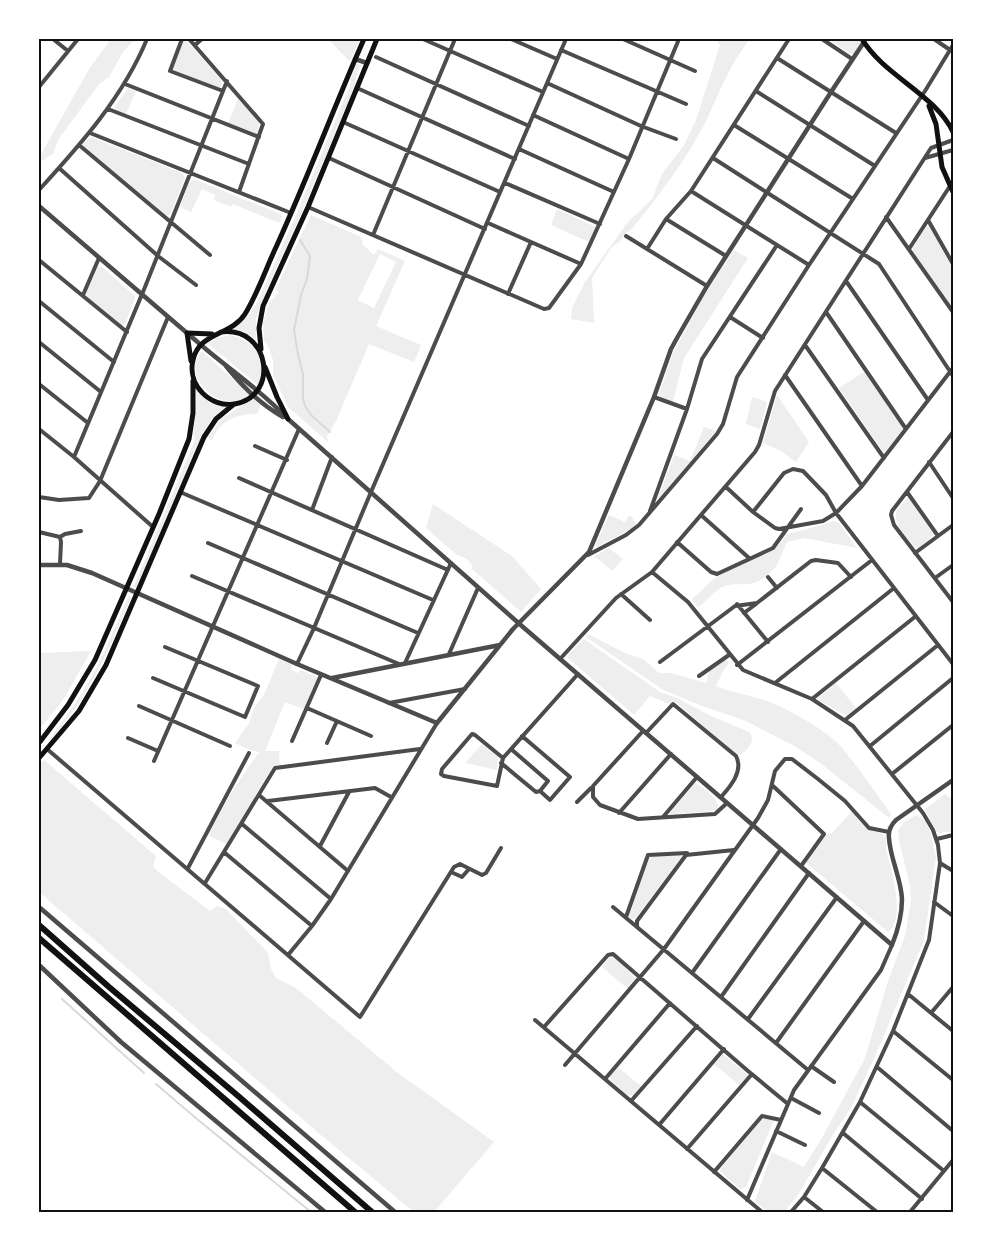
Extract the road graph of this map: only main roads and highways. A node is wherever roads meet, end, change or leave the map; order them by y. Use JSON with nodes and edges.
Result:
{"nodes":[{"id":1,"x":364,"y":39,"type":"edge"},
{"id":2,"x":377,"y":39,"type":"edge"},
{"id":3,"x":864,"y":40,"type":"edge"},
{"id":4,"x":921,"y":96,"type":"junction"},
{"id":5,"x":953,"y":132,"type":"edge"},
{"id":6,"x":953,"y":192,"type":"edge"},
{"id":7,"x":218,"y":333,"type":"junction"},
{"id":8,"x":261,"y":354,"type":"junction"},
{"id":9,"x":264,"y":364,"type":"junction"},
{"id":10,"x":192,"y":367,"type":"junction"},
{"id":11,"x":193,"y":376,"type":"junction"},
{"id":12,"x":235,"y":404,"type":"junction"},
{"id":13,"x":288,"y":419,"type":"road end"},
{"id":14,"x":39,"y":743,"type":"edge"},
{"id":15,"x":39,"y":758,"type":"edge"},
{"id":16,"x":39,"y":925,"type":"edge"},
{"id":17,"x":39,"y":938,"type":"edge"},
{"id":18,"x":355,"y":1212,"type":"edge"},
{"id":19,"x":372,"y":1212,"type":"edge"}],
"edges":[{"from":1,"to":7,"type":"main road"},
{"from":2,"to":8,"type":"main road"},
{"from":3,"to":4,"type":"main road"},
{"from":4,"to":5,"type":"main road"},
{"from":4,"to":6,"type":"main road"},
{"from":7,"to":8,"type":"main road"},
{"from":7,"to":10,"type":"main road"},
{"from":7,"to":10,"type":"main road"},
{"from":8,"to":9,"type":"main road"},
{"from":9,"to":12,"type":"main road"},
{"from":9,"to":13,"type":"main road"},
{"from":10,"to":11,"type":"main road"},
{"from":11,"to":12,"type":"main road"},
{"from":11,"to":14,"type":"main road"},
{"from":12,"to":15,"type":"main road"},
{"from":16,"to":19,"type":"highway"},
{"from":17,"to":18,"type":"highway"}]}
